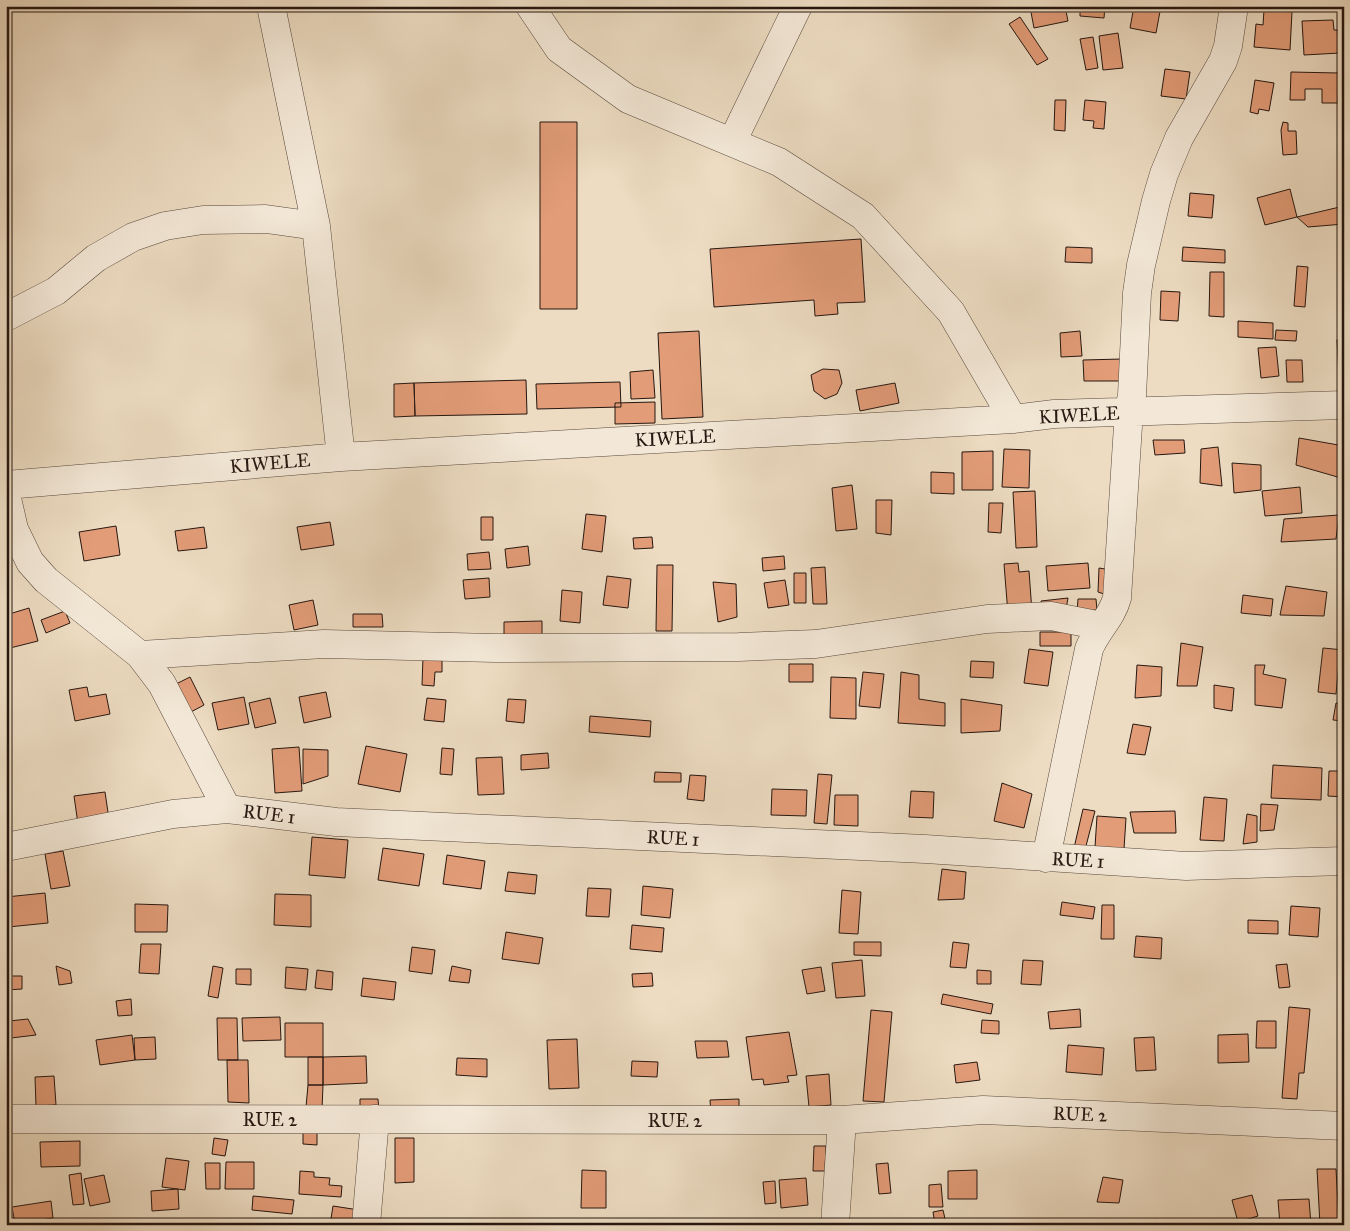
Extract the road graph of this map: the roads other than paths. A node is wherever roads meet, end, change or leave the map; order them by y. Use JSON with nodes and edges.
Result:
{"nodes":[{"id":1,"x":271,"y":6,"type":"edge"},
{"id":2,"x":530,"y":6,"type":"edge"},
{"id":3,"x":798,"y":6,"type":"edge"},
{"id":4,"x":1234,"y":6,"type":"edge"},
{"id":5,"x":732,"y":142,"type":"junction"},
{"id":6,"x":316,"y":226,"type":"junction"},
{"id":7,"x":6,"y":318,"type":"edge"},
{"id":8,"x":1344,"y":405,"type":"edge"},
{"id":9,"x":1129,"y":412,"type":"junction"},
{"id":10,"x":1013,"y":419,"type":"junction"},
{"id":11,"x":340,"y":457,"type":"junction"},
{"id":12,"x":6,"y":485,"type":"edge"},
{"id":13,"x":6,"y":494,"type":"edge"},
{"id":14,"x":1102,"y":626,"type":"junction"},
{"id":15,"x":140,"y":655,"type":"junction"},
{"id":16,"x":227,"y":809,"type":"junction"},
{"id":17,"x":6,"y":847,"type":"edge"},
{"id":18,"x":1046,"y":858,"type":"junction"},
{"id":19,"x":1344,"y":861,"type":"edge"},
{"id":20,"x":6,"y":1119,"type":"edge"},
{"id":21,"x":375,"y":1119,"type":"junction"},
{"id":22,"x":842,"y":1120,"type":"junction"},
{"id":23,"x":1344,"y":1126,"type":"edge"},
{"id":24,"x":366,"y":1225,"type":"edge"},
{"id":25,"x":835,"y":1225,"type":"edge"}],
"edges":[{"from":1,"to":6,"type":"street"},
{"from":2,"to":5,"type":"street"},
{"from":3,"to":5,"type":"street"},
{"from":4,"to":9,"type":"street"},
{"from":5,"to":10,"type":"street"},
{"from":6,"to":7,"type":"street"},
{"from":6,"to":11,"type":"street"},
{"from":8,"to":9,"type":"street","name":"KIWELE"},
{"from":9,"to":10,"type":"street","name":"KIWELE"},
{"from":9,"to":14,"type":"street"},
{"from":10,"to":11,"type":"street","name":"KIWELE"},
{"from":11,"to":12,"type":"street","name":"KIWELE"},
{"from":13,"to":15,"type":"street"},
{"from":14,"to":15,"type":"street"},
{"from":14,"to":18,"type":"street"},
{"from":15,"to":16,"type":"street"},
{"from":16,"to":17,"type":"street","name":"RUE 1"},
{"from":16,"to":18,"type":"street","name":"RUE 1"},
{"from":18,"to":19,"type":"street","name":"RUE 1"},
{"from":20,"to":21,"type":"street","name":"RUE 2"},
{"from":21,"to":22,"type":"street","name":"RUE 2"},
{"from":21,"to":24,"type":"street"},
{"from":22,"to":23,"type":"street","name":"RUE 2"},
{"from":22,"to":25,"type":"street"}]}
